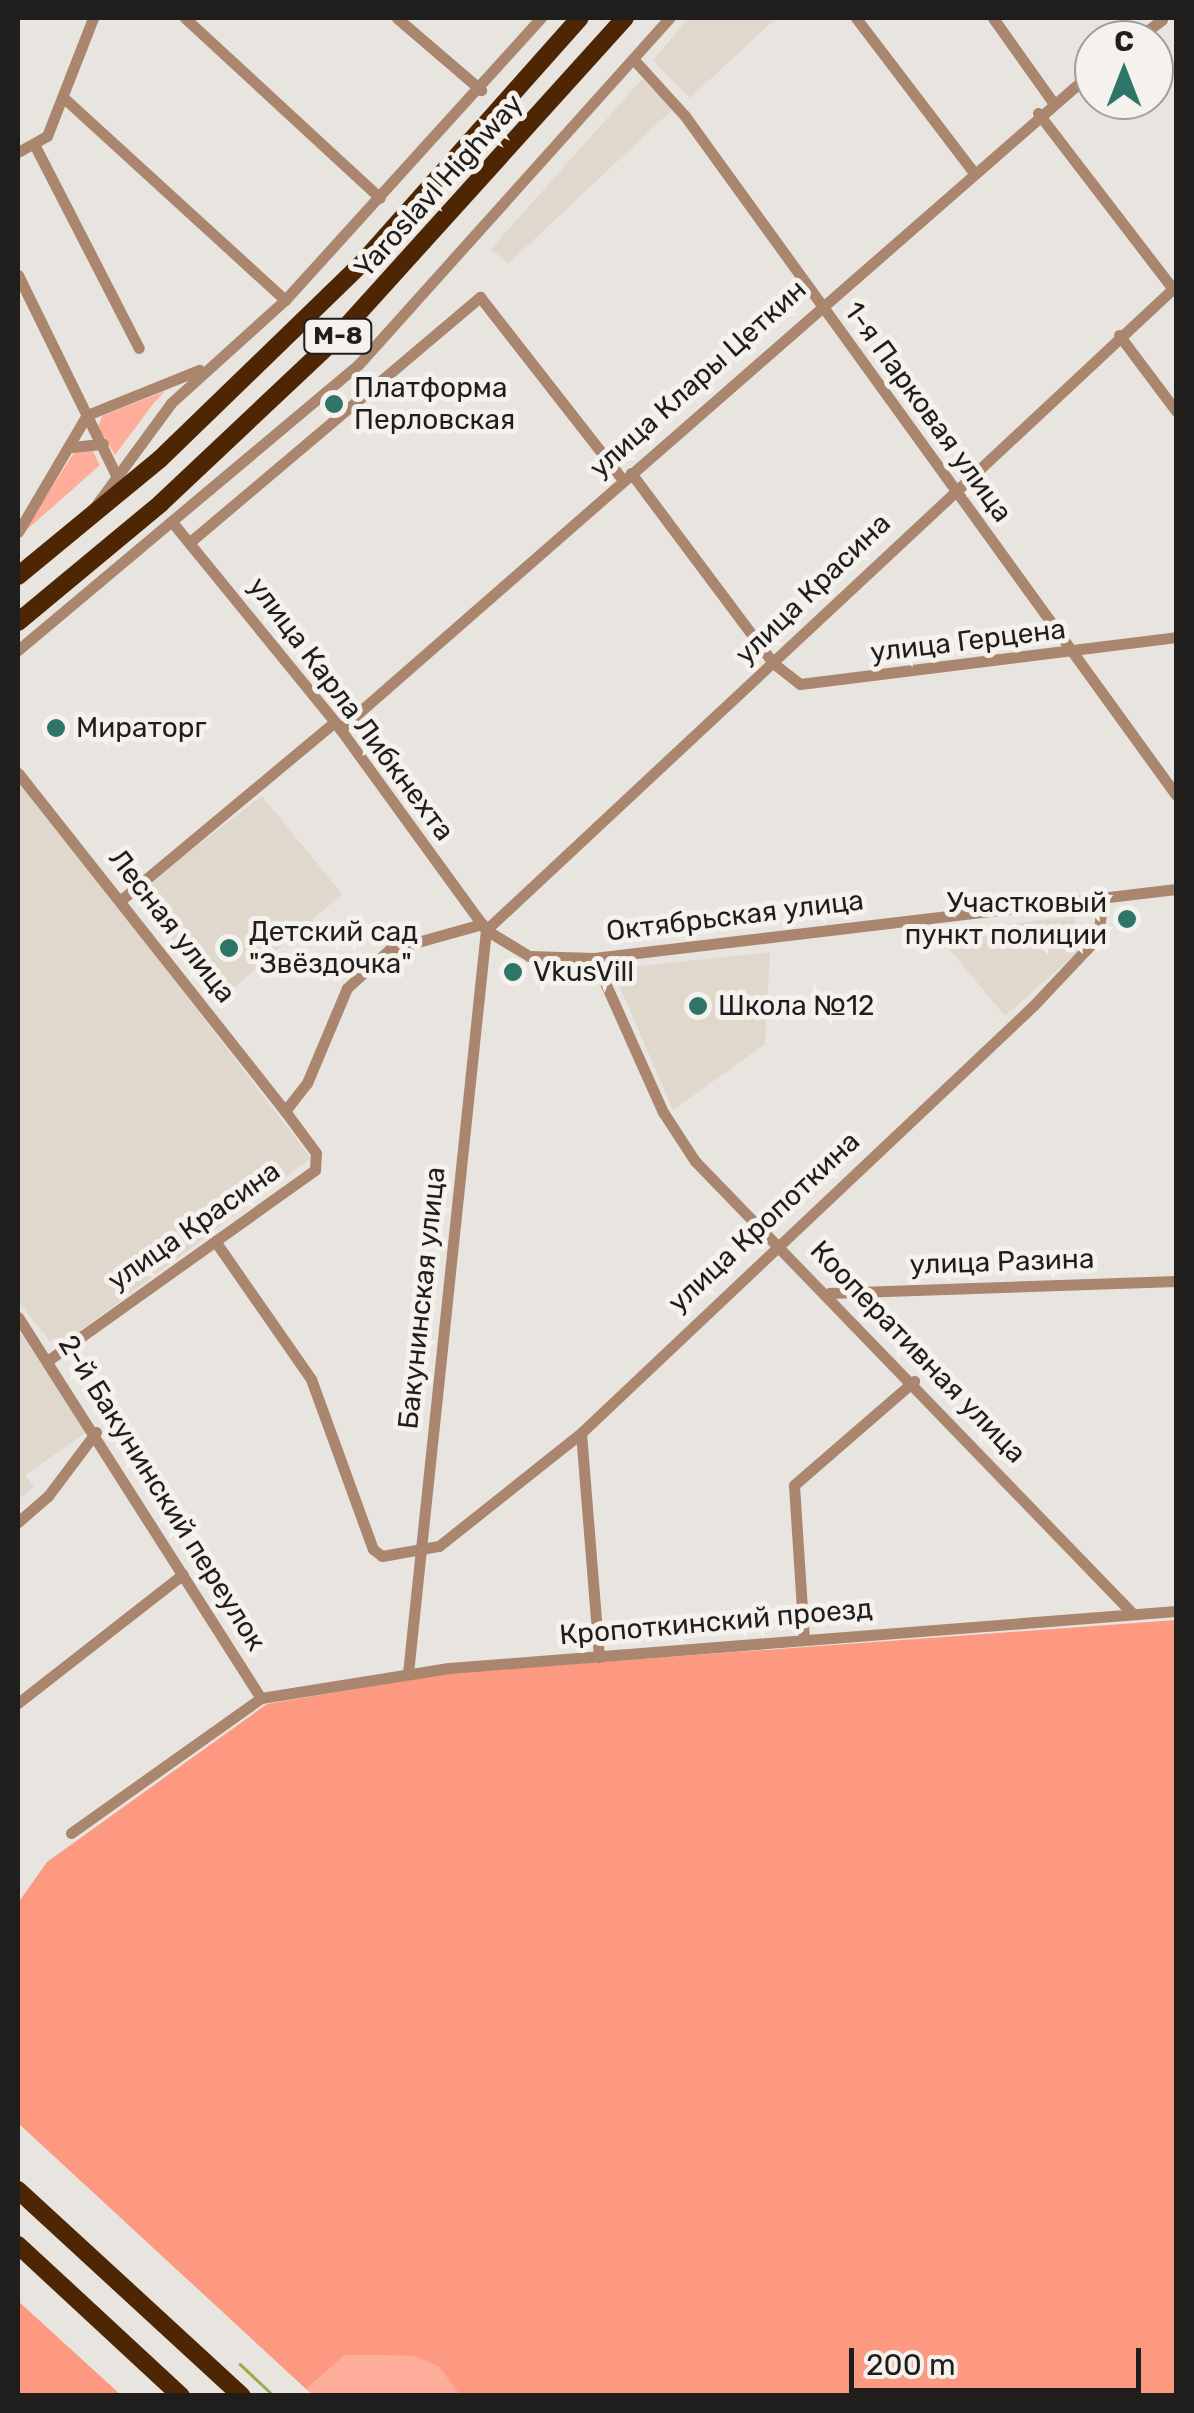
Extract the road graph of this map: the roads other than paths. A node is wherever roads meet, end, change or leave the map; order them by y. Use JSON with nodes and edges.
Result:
{"nodes":[{"id":1,"x":93,"y":18,"type":"edge"},
{"id":2,"x":185,"y":18,"type":"edge"},
{"id":3,"x":396,"y":18,"type":"edge"},
{"id":4,"x":540,"y":18,"type":"edge"},
{"id":5,"x":580,"y":18,"type":"edge"},
{"id":6,"x":626,"y":18,"type":"edge"},
{"id":7,"x":669,"y":18,"type":"edge"},
{"id":8,"x":856,"y":18,"type":"edge"},
{"id":9,"x":993,"y":18,"type":"edge"},
{"id":10,"x":636,"y":61,"type":"junction"},
{"id":11,"x":1074,"y":85,"type":"edge"},
{"id":12,"x":480,"y":90,"type":"junction"},
{"id":13,"x":65,"y":99,"type":"junction"},
{"id":14,"x":1052,"y":101,"type":"junction"},
{"id":15,"x":1038,"y":113,"type":"junction"},
{"id":16,"x":36,"y":146,"type":"junction"},
{"id":17,"x":18,"y":152,"type":"edge"},
{"id":18,"x":972,"y":170,"type":"junction"},
{"id":19,"x":380,"y":198,"type":"junction"},
{"id":20,"x":18,"y":275,"type":"edge"},
{"id":21,"x":1175,"y":288,"type":"edge"},
{"id":22,"x":285,"y":300,"type":"junction"},
{"id":23,"x":819,"y":303,"type":"junction"},
{"id":24,"x":1119,"y":335,"type":"junction"},
{"id":25,"x":140,"y":348,"type":"dead end"},
{"id":26,"x":211,"y":363,"type":"junction"},
{"id":27,"x":1176,"y":412,"type":"edge"},
{"id":28,"x":87,"y":415,"type":"junction"},
{"id":29,"x":104,"y":444,"type":"junction"},
{"id":30,"x":72,"y":446,"type":"junction"},
{"id":31,"x":116,"y":474,"type":"junction"},
{"id":32,"x":627,"y":477,"type":"junction"},
{"id":33,"x":955,"y":489,"type":"junction"},
{"id":34,"x":172,"y":522,"type":"junction"},
{"id":35,"x":84,"y":524,"type":"junction"},
{"id":36,"x":18,"y":530,"type":"edge"},
{"id":37,"x":190,"y":542,"type":"junction"},
{"id":38,"x":18,"y":576,"type":"edge"},
{"id":39,"x":18,"y":622,"type":"edge"},
{"id":40,"x":1176,"y":638,"type":"edge"},
{"id":41,"x":18,"y":650,"type":"edge"},
{"id":42,"x":1068,"y":651,"type":"junction"},
{"id":43,"x":773,"y":663,"type":"junction"},
{"id":44,"x":337,"y":725,"type":"junction"},
{"id":45,"x":18,"y":773,"type":"edge"},
{"id":46,"x":1176,"y":796,"type":"edge"},
{"id":47,"x":1176,"y":889,"type":"edge"},
{"id":48,"x":1103,"y":896,"type":"junction"},
{"id":49,"x":121,"y":900,"type":"junction"},
{"id":50,"x":484,"y":927,"type":"junction"},
{"id":51,"x":594,"y":958,"type":"junction"},
{"id":52,"x":286,"y":1111,"type":"junction"},
{"id":53,"x":214,"y":1241,"type":"junction"},
{"id":54,"x":776,"y":1242,"type":"junction"},
{"id":55,"x":1176,"y":1282,"type":"edge"},
{"id":56,"x":828,"y":1293,"type":"junction"},
{"id":57,"x":18,"y":1317,"type":"edge"},
{"id":58,"x":50,"y":1359,"type":"junction"},
{"id":59,"x":914,"y":1382,"type":"junction"},
{"id":60,"x":96,"y":1432,"type":"junction"},
{"id":61,"x":581,"y":1433,"type":"junction"},
{"id":62,"x":18,"y":1522,"type":"edge"},
{"id":63,"x":420,"y":1550,"type":"junction"},
{"id":64,"x":183,"y":1574,"type":"junction"},
{"id":65,"x":1176,"y":1611,"type":"edge"},
{"id":66,"x":1133,"y":1614,"type":"junction"},
{"id":67,"x":804,"y":1640,"type":"junction"},
{"id":68,"x":599,"y":1656,"type":"junction"},
{"id":69,"x":408,"y":1673,"type":"junction"},
{"id":70,"x":261,"y":1698,"type":"junction"},
{"id":71,"x":18,"y":1703,"type":"edge"},
{"id":72,"x":71,"y":1833,"type":"dead end"},
{"id":73,"x":18,"y":2190,"type":"edge"},
{"id":74,"x":18,"y":2245,"type":"edge"},
{"id":75,"x":182,"y":2396,"type":"edge"},
{"id":76,"x":242,"y":2396,"type":"edge"}],
"edges":[{"from":1,"to":13,"type":"street"},
{"from":2,"to":19,"type":"street"},
{"from":3,"to":12,"type":"street"},
{"from":4,"to":12,"type":"street"},
{"from":5,"to":35,"type":"highway","name":"Yaroslavl Highway","number":"М-8"},
{"from":6,"to":39,"type":"highway","name":"Yaroslavl Highway","number":"М-8"},
{"from":7,"to":10,"type":"street"},
{"from":8,"to":18,"type":"street"},
{"from":9,"to":14,"type":"street"},
{"from":10,"to":23,"type":"street","name":"1-я Парковая улица"},
{"from":10,"to":34,"type":"street"},
{"from":11,"to":14,"type":"street","name":"улица Клары Цеткин"},
{"from":12,"to":19,"type":"street"},
{"from":13,"to":16,"type":"street"},
{"from":13,"to":22,"type":"street"},
{"from":14,"to":15,"type":"street","name":"улица Клары Цеткин"},
{"from":15,"to":18,"type":"street","name":"улица Клары Цеткин"},
{"from":15,"to":21,"type":"street"},
{"from":16,"to":17,"type":"street"},
{"from":16,"to":25,"type":"street"},
{"from":18,"to":23,"type":"street","name":"улица Клары Цеткин"},
{"from":19,"to":22,"type":"street"},
{"from":20,"to":28,"type":"street"},
{"from":21,"to":24,"type":"street","name":"улица Красина"},
{"from":22,"to":26,"type":"street"},
{"from":23,"to":32,"type":"street","name":"улица Клары Цеткин"},
{"from":23,"to":33,"type":"street","name":"1-я Парковая улица"},
{"from":24,"to":27,"type":"street"},
{"from":24,"to":33,"type":"street","name":"улица Красина"},
{"from":26,"to":28,"type":"street"},
{"from":26,"to":31,"type":"street"},
{"from":28,"to":29,"type":"street"},
{"from":28,"to":30,"type":"street"},
{"from":29,"to":30,"type":"street"},
{"from":29,"to":31,"type":"street"},
{"from":30,"to":36,"type":"street"},
{"from":31,"to":35,"type":"street"},
{"from":32,"to":37,"type":"street"},
{"from":32,"to":43,"type":"street"},
{"from":32,"to":44,"type":"street","name":"улица Клары Цеткин"},
{"from":33,"to":42,"type":"street","name":"1-я Парковая улица"},
{"from":33,"to":43,"type":"street","name":"улица Красина"},
{"from":34,"to":37,"type":"street","name":"улица Карла Либкнехта"},
{"from":34,"to":41,"type":"street"},
{"from":35,"to":38,"type":"highway","name":"Yaroslavl Highway","number":"М-8"},
{"from":37,"to":44,"type":"street","name":"улица Карла Либкнехта"},
{"from":40,"to":42,"type":"street","name":"улица Герцена"},
{"from":42,"to":43,"type":"street","name":"улица Герцена"},
{"from":42,"to":46,"type":"street","name":"1-я Парковая улица"},
{"from":43,"to":50,"type":"street","name":"улица Красина"},
{"from":44,"to":49,"type":"street","name":"улица Клары Цеткин"},
{"from":44,"to":50,"type":"street","name":"улица Карла Либкнехта"},
{"from":45,"to":49,"type":"street","name":"Лесная улица"},
{"from":47,"to":48,"type":"street","name":"Октябрьская улица"},
{"from":48,"to":51,"type":"street","name":"Октябрьская улица"},
{"from":48,"to":54,"type":"street","name":"улица Кропоткина"},
{"from":49,"to":52,"type":"street","name":"Лесная улица"},
{"from":50,"to":51,"type":"street","name":"Октябрьская улица"},
{"from":50,"to":52,"type":"street","name":"улица Красина"},
{"from":50,"to":63,"type":"street","name":"Бакунинская улица"},
{"from":51,"to":54,"type":"street","name":"Кооперативная улица"},
{"from":52,"to":53,"type":"street","name":"улица Красина"},
{"from":53,"to":58,"type":"street","name":"улица Красина"},
{"from":53,"to":63,"type":"street"},
{"from":54,"to":56,"type":"street","name":"Кооперативная улица"},
{"from":54,"to":61,"type":"street","name":"улица Кропоткина"},
{"from":55,"to":56,"type":"street","name":"улица Разина"},
{"from":56,"to":59,"type":"street","name":"Кооперативная улица"},
{"from":57,"to":58,"type":"street","name":"2-й Бакунинский переулок"},
{"from":58,"to":60,"type":"street","name":"2-й Бакунинский переулок"},
{"from":59,"to":66,"type":"street","name":"Кооперативная улица"},
{"from":59,"to":67,"type":"street"},
{"from":60,"to":62,"type":"street"},
{"from":60,"to":64,"type":"street","name":"2-й Бакунинский переулок"},
{"from":61,"to":63,"type":"street","name":"улица Кропоткина"},
{"from":61,"to":68,"type":"street"},
{"from":63,"to":69,"type":"street","name":"Бакунинская улица"},
{"from":64,"to":70,"type":"street","name":"2-й Бакунинский переулок"},
{"from":64,"to":71,"type":"street"},
{"from":65,"to":66,"type":"street","name":"Кропоткинский проезд"},
{"from":66,"to":67,"type":"street","name":"Кропоткинский проезд"},
{"from":67,"to":68,"type":"street","name":"Кропоткинский проезд"},
{"from":68,"to":69,"type":"street","name":"Кропоткинский проезд"},
{"from":69,"to":70,"type":"street","name":"Кропоткинский проезд"},
{"from":70,"to":72,"type":"street"},
{"from":73,"to":76,"type":"highway"},
{"from":74,"to":75,"type":"highway"}]}
